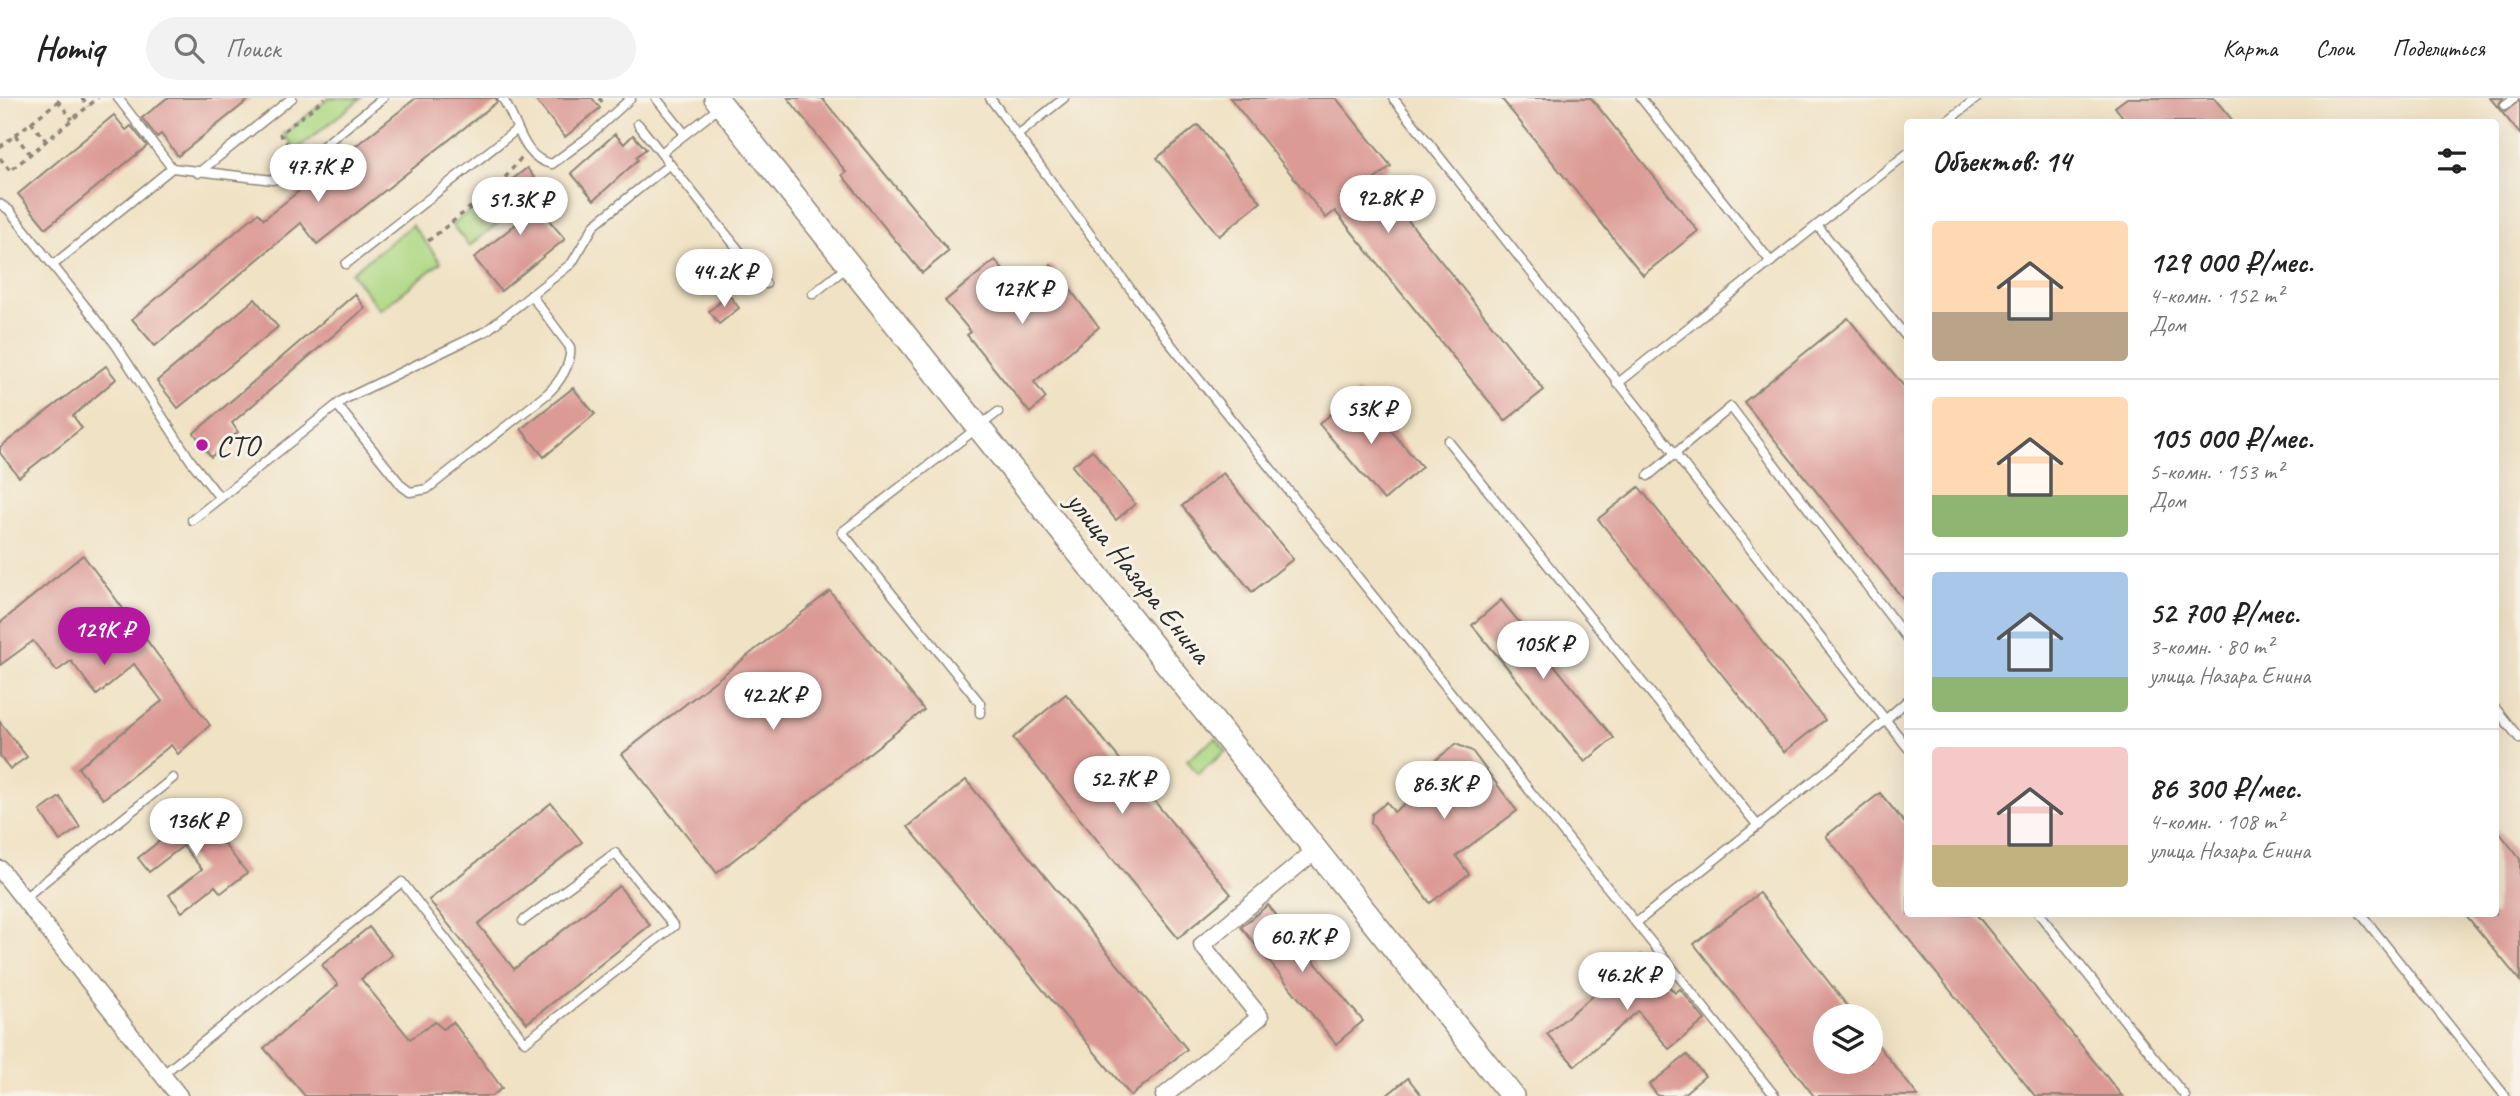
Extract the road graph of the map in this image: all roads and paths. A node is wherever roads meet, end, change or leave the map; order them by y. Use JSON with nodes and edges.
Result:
{"nodes":[{"id":1,"x":82,"y":98,"type":"edge"},
{"id":2,"x":98,"y":98,"type":"edge"},
{"id":3,"x":118,"y":98,"type":"edge"},
{"id":4,"x":292,"y":98,"type":"edge"},
{"id":5,"x":325,"y":98,"type":"edge"},
{"id":6,"x":383,"y":98,"type":"edge"},
{"id":7,"x":502,"y":98,"type":"edge"},
{"id":8,"x":631,"y":98,"type":"edge"},
{"id":9,"x":656,"y":98,"type":"edge"},
{"id":10,"x":990,"y":98,"type":"edge"},
{"id":11,"x":1064,"y":98,"type":"edge"},
{"id":12,"x":1393,"y":98,"type":"edge"},
{"id":13,"x":1641,"y":98,"type":"edge"},
{"id":14,"x":1977,"y":98,"type":"edge"},
{"id":15,"x":2514,"y":98,"type":"edge"},
{"id":16,"x":60,"y":100,"type":"edge"},
{"id":17,"x":719,"y":102,"type":"edge"},
{"id":18,"x":2505,"y":105,"type":"dead end"},
{"id":19,"x":89,"y":106,"type":"junction"},
{"id":20,"x":72,"y":119,"type":"junction"},
{"id":21,"x":1950,"y":119,"type":"edge"},
{"id":22,"x":31,"y":122,"type":"junction"},
{"id":23,"x":638,"y":124,"type":"dead end"},
{"id":24,"x":516,"y":130,"type":"junction"},
{"id":25,"x":685,"y":134,"type":"junction"},
{"id":26,"x":1019,"y":134,"type":"junction"},
{"id":27,"x":15,"y":135,"type":"junction"},
{"id":28,"x":46,"y":141,"type":"junction"},
{"id":29,"x":0,"y":147,"type":"edge"},
{"id":30,"x":303,"y":147,"type":"dead end"},
{"id":31,"x":661,"y":153,"type":"junction"},
{"id":32,"x":30,"y":154,"type":"junction"},
{"id":33,"x":1904,"y":156,"type":"edge"},
{"id":34,"x":522,"y":157,"type":"dead end"},
{"id":35,"x":0,"y":158,"type":"edge"},
{"id":36,"x":670,"y":164,"type":"junction"},
{"id":37,"x":172,"y":168,"type":"junction"},
{"id":38,"x":198,"y":173,"type":"junction"},
{"id":39,"x":0,"y":204,"type":"edge"},
{"id":40,"x":1817,"y":225,"type":"junction"},
{"id":41,"x":428,"y":241,"type":"dead end"},
{"id":42,"x":1771,"y":262,"type":"junction"},
{"id":43,"x":346,"y":264,"type":"dead end"},
{"id":44,"x":53,"y":265,"type":"junction"},
{"id":45,"x":849,"y":265,"type":"junction"},
{"id":46,"x":766,"y":284,"type":"dead end"},
{"id":47,"x":813,"y":294,"type":"dead end"},
{"id":48,"x":531,"y":295,"type":"junction"},
{"id":49,"x":1904,"y":334,"type":"edge"},
{"id":50,"x":1617,"y":384,"type":"junction"},
{"id":51,"x":337,"y":405,"type":"junction"},
{"id":52,"x":998,"y":412,"type":"dead end"},
{"id":53,"x":978,"y":427,"type":"junction"},
{"id":54,"x":1448,"y":442,"type":"dead end"},
{"id":55,"x":1673,"y":455,"type":"junction"},
{"id":56,"x":1648,"y":476,"type":"dead end"},
{"id":57,"x":220,"y":498,"type":"junction"},
{"id":58,"x":192,"y":520,"type":"dead end"},
{"id":59,"x":1904,"y":635,"type":"edge"},
{"id":60,"x":1904,"y":703,"type":"edge"},
{"id":61,"x":980,"y":713,"type":"dead end"},
{"id":62,"x":2499,"y":713,"type":"edge"},
{"id":63,"x":1884,"y":719,"type":"junction"},
{"id":64,"x":2520,"y":740,"type":"edge"},
{"id":65,"x":1904,"y":743,"type":"edge"},
{"id":66,"x":173,"y":778,"type":"dead end"},
{"id":67,"x":1758,"y":826,"type":"junction"},
{"id":68,"x":1316,"y":850,"type":"junction"},
{"id":69,"x":0,"y":869,"type":"edge"},
{"id":70,"x":23,"y":899,"type":"junction"},
{"id":71,"x":2041,"y":917,"type":"edge"},
{"id":72,"x":2363,"y":917,"type":"edge"},
{"id":73,"x":523,"y":922,"type":"dead end"},
{"id":74,"x":1636,"y":923,"type":"junction"},
{"id":75,"x":162,"y":1075,"type":"junction"},
{"id":76,"x":179,"y":1096,"type":"edge"},
{"id":77,"x":1164,"y":1096,"type":"edge"},
{"id":78,"x":1512,"y":1096,"type":"edge"},
{"id":79,"x":1775,"y":1096,"type":"edge"},
{"id":80,"x":2185,"y":1096,"type":"edge"},
{"id":81,"x":2505,"y":1096,"type":"edge"}],
"edges":[{"from":1,"to":19,"type":"path"},
{"from":2,"to":19,"type":"path"},
{"from":3,"to":37,"type":"lane"},
{"from":4,"to":38,"type":"lane"},
{"from":5,"to":30,"type":"path"},
{"from":6,"to":38,"type":"lane"},
{"from":7,"to":24,"type":"lane"},
{"from":8,"to":24,"type":"lane"},
{"from":9,"to":25,"type":"lane"},
{"from":10,"to":26,"type":"lane"},
{"from":11,"to":26,"type":"lane"},
{"from":12,"to":50,"type":"lane"},
{"from":13,"to":42,"type":"lane"},
{"from":14,"to":21,"type":"lane"},
{"from":15,"to":18,"type":"lane"},
{"from":16,"to":20,"type":"path"},
{"from":16,"to":22,"type":"path"},
{"from":17,"to":25,"type":"lane"},
{"from":17,"to":45,"type":"main road","name":"улица Назара Енина"},
{"from":19,"to":20,"type":"path"},
{"from":20,"to":28,"type":"path"},
{"from":22,"to":27,"type":"path"},
{"from":22,"to":28,"type":"path"},
{"from":23,"to":31,"type":"lane"},
{"from":24,"to":43,"type":"lane"},
{"from":25,"to":31,"type":"lane"},
{"from":26,"to":74,"type":"lane"},
{"from":27,"to":29,"type":"path"},
{"from":27,"to":32,"type":"path"},
{"from":28,"to":32,"type":"path"},
{"from":31,"to":36,"type":"lane"},
{"from":32,"to":35,"type":"path"},
{"from":33,"to":40,"type":"lane"},
{"from":34,"to":41,"type":"path"},
{"from":36,"to":46,"type":"lane"},
{"from":36,"to":48,"type":"lane"},
{"from":37,"to":38,"type":"lane"},
{"from":37,"to":44,"type":"lane"},
{"from":39,"to":44,"type":"lane"},
{"from":40,"to":42,"type":"lane"},
{"from":40,"to":49,"type":"lane"},
{"from":42,"to":50,"type":"lane"},
{"from":44,"to":57,"type":"lane"},
{"from":45,"to":47,"type":"lane"},
{"from":45,"to":53,"type":"main road","name":"улица Назара Енина"},
{"from":48,"to":51,"type":"lane"},
{"from":48,"to":51,"type":"lane"},
{"from":50,"to":55,"type":"lane"},
{"from":51,"to":57,"type":"lane"},
{"from":52,"to":53,"type":"lane"},
{"from":53,"to":61,"type":"lane"},
{"from":53,"to":68,"type":"main road","name":"улица Назара Енина"},
{"from":54,"to":67,"type":"lane"},
{"from":55,"to":56,"type":"lane"},
{"from":55,"to":59,"type":"lane"},
{"from":55,"to":63,"type":"lane"},
{"from":57,"to":58,"type":"lane"},
{"from":60,"to":63,"type":"lane"},
{"from":62,"to":64,"type":"lane"},
{"from":63,"to":65,"type":"lane"},
{"from":63,"to":67,"type":"lane"},
{"from":66,"to":70,"type":"lane"},
{"from":67,"to":74,"type":"lane"},
{"from":68,"to":77,"type":"street"},
{"from":68,"to":78,"type":"main road","name":"улица Назара Енина"},
{"from":69,"to":70,"type":"street"},
{"from":70,"to":75,"type":"street"},
{"from":71,"to":80,"type":"lane"},
{"from":72,"to":81,"type":"lane"},
{"from":73,"to":75,"type":"lane"},
{"from":74,"to":79,"type":"lane"},
{"from":75,"to":76,"type":"street"}]}
